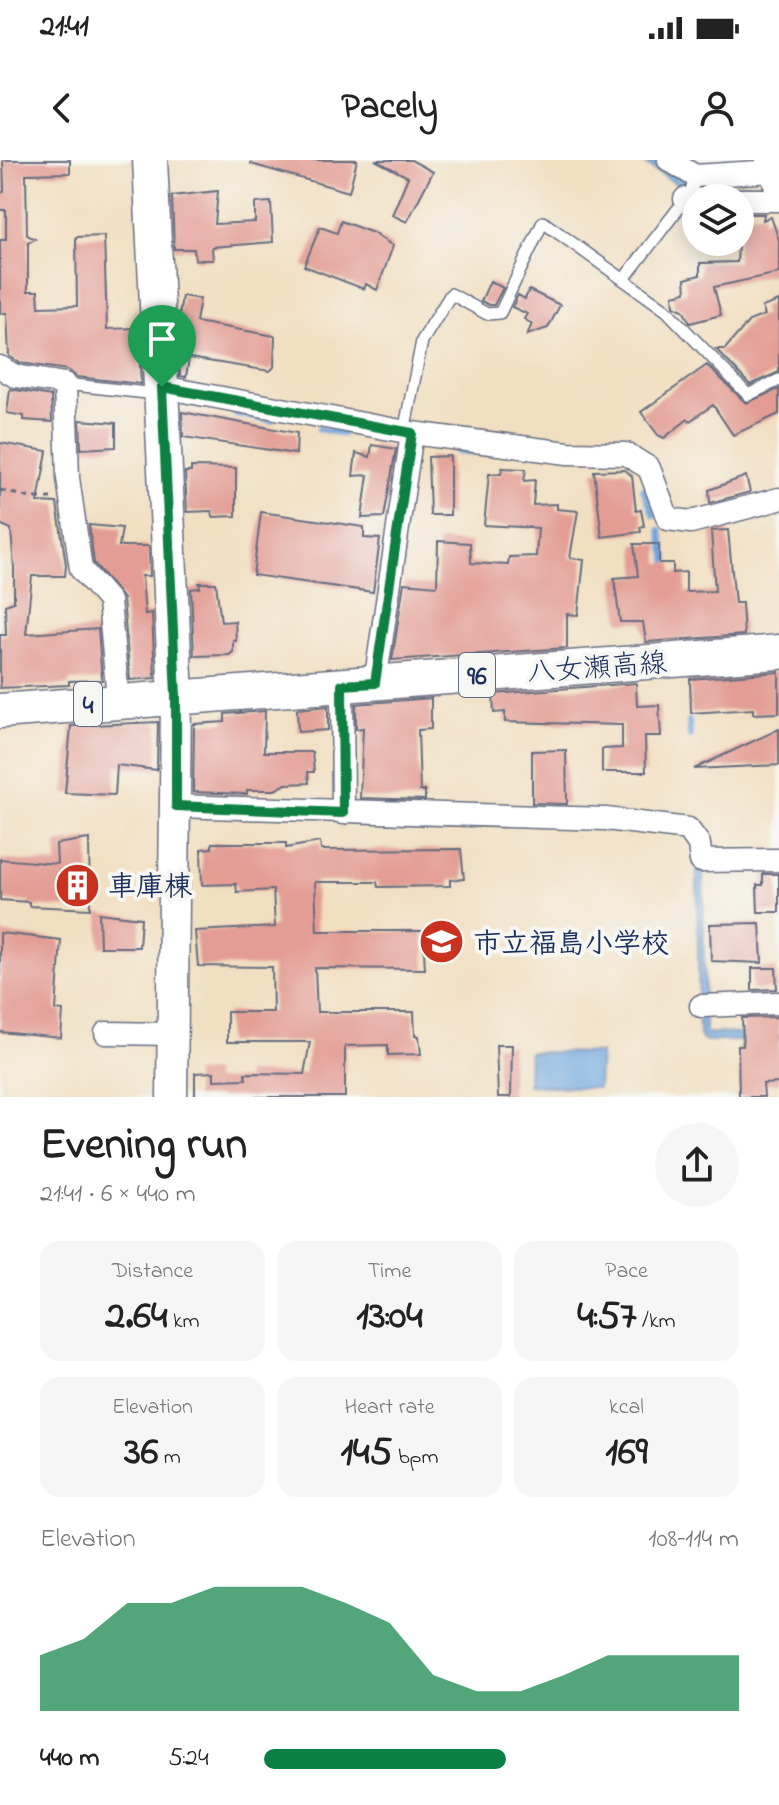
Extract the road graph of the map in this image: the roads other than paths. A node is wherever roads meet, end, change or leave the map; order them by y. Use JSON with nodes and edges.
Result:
{"nodes":[{"id":1,"x":150,"y":160,"type":"edge"},
{"id":2,"x":669,"y":160,"type":"edge"},
{"id":3,"x":695,"y":176,"type":"junction"},
{"id":4,"x":776,"y":179,"type":"edge"},
{"id":5,"x":694,"y":184,"type":"edge"},
{"id":6,"x":754,"y":192,"type":"edge"},
{"id":7,"x":682,"y":210,"type":"edge"},
{"id":8,"x":624,"y":279,"type":"junction"},
{"id":9,"x":0,"y":367,"type":"edge"},
{"id":10,"x":779,"y":380,"type":"edge"},
{"id":11,"x":65,"y":384,"type":"junction"},
{"id":12,"x":162,"y":391,"type":"junction"},
{"id":13,"x":408,"y":432,"type":"junction"},
{"id":14,"x":779,"y":499,"type":"edge"},
{"id":15,"x":779,"y":652,"type":"edge"},
{"id":16,"x":358,"y":684,"type":"junction"},
{"id":17,"x":117,"y":688,"type":"dead end"},
{"id":18,"x":176,"y":696,"type":"junction"},
{"id":19,"x":0,"y":711,"type":"edge"},
{"id":20,"x":176,"y":806,"type":"junction"},
{"id":21,"x":343,"y":813,"type":"junction"},
{"id":22,"x":779,"y":860,"type":"edge"},
{"id":23,"x":779,"y":1003,"type":"edge"},
{"id":24,"x":701,"y":1006,"type":"dead end"},
{"id":25,"x":106,"y":1033,"type":"dead end"},
{"id":26,"x":173,"y":1034,"type":"junction"},
{"id":27,"x":172,"y":1097,"type":"edge"}],
"edges":[{"from":1,"to":12,"type":"main road"},
{"from":2,"to":3,"type":"street"},
{"from":3,"to":4,"type":"street"},
{"from":3,"to":5,"type":"lane"},
{"from":4,"to":6,"type":"street"},
{"from":7,"to":8,"type":"lane"},
{"from":8,"to":10,"type":"lane"},
{"from":8,"to":13,"type":"lane"},
{"from":9,"to":11,"type":"street"},
{"from":11,"to":12,"type":"lane"},
{"from":11,"to":17,"type":"street"},
{"from":12,"to":13,"type":"street"},
{"from":12,"to":18,"type":"main road"},
{"from":13,"to":14,"type":"street"},
{"from":13,"to":16,"type":"street"},
{"from":15,"to":16,"type":"main road","name":"八女瀬高線","number":"96"},
{"from":16,"to":18,"type":"main road","name":"八女瀬高線","number":"96"},
{"from":16,"to":21,"type":"street"},
{"from":18,"to":19,"type":"main road","number":"4"},
{"from":18,"to":20,"type":"street"},
{"from":20,"to":21,"type":"street"},
{"from":20,"to":26,"type":"street"},
{"from":21,"to":22,"type":"street"},
{"from":23,"to":24,"type":"street"},
{"from":25,"to":26,"type":"street"},
{"from":26,"to":27,"type":"street"}]}
